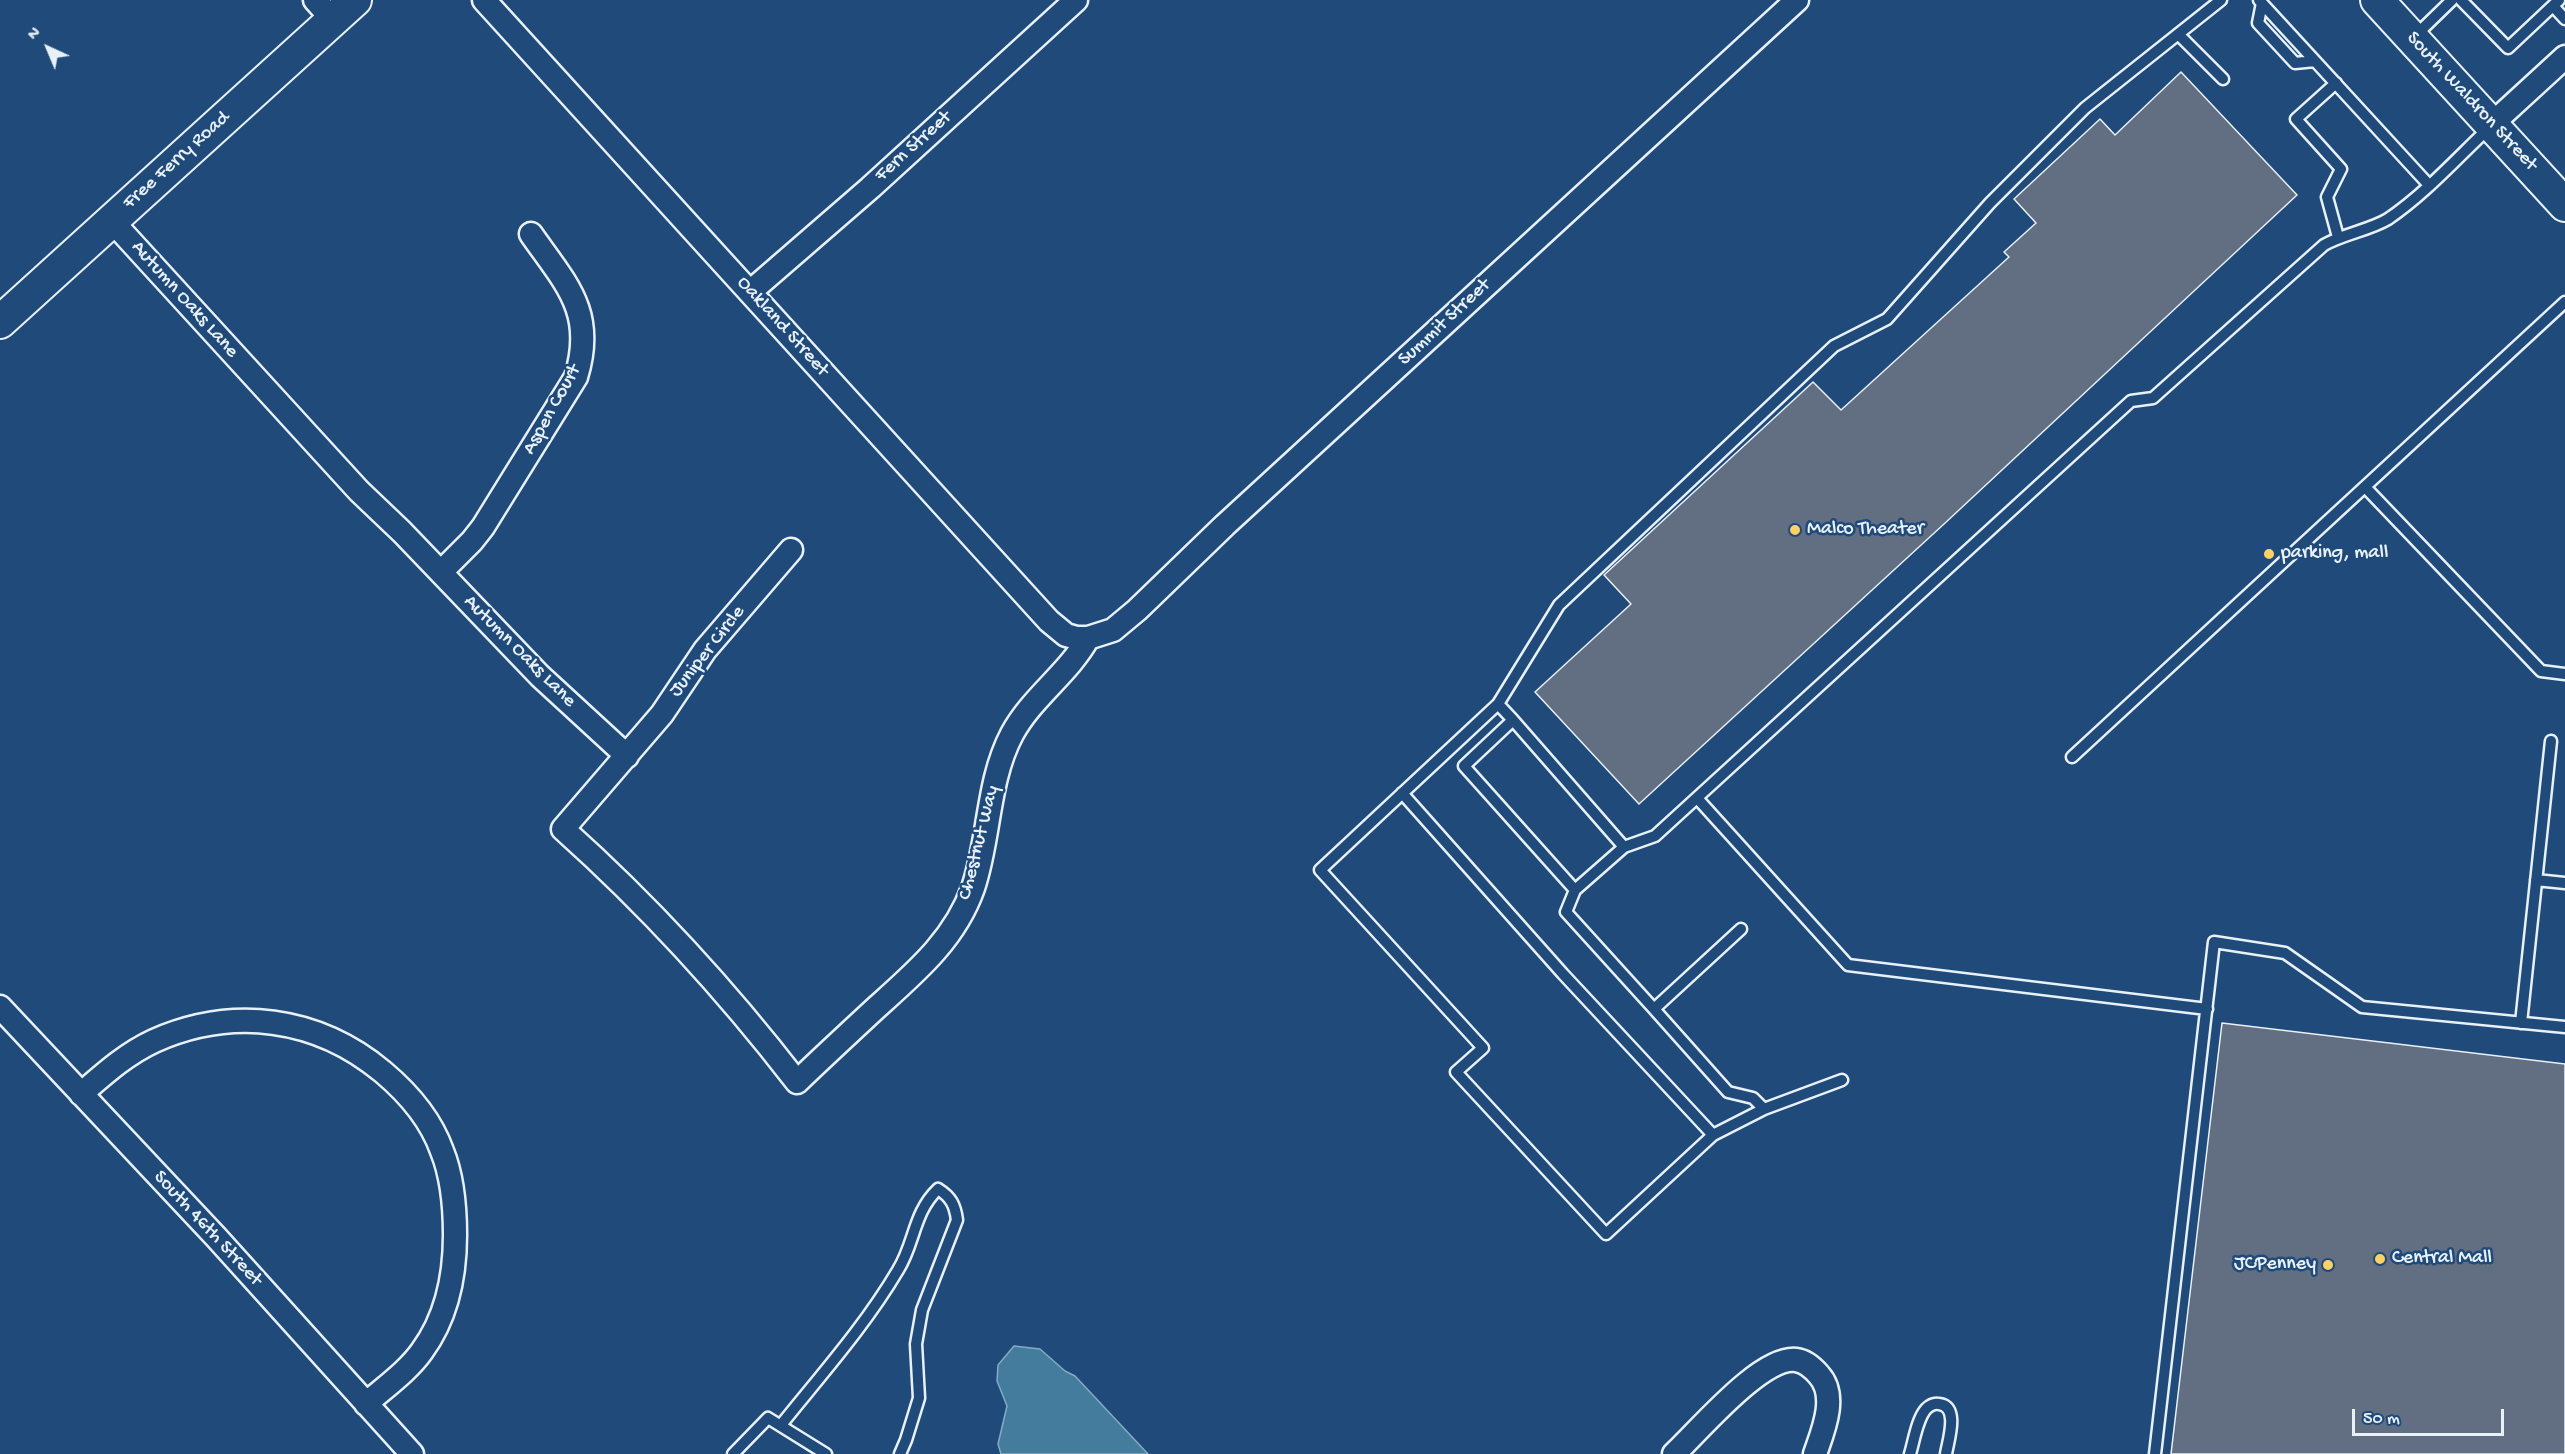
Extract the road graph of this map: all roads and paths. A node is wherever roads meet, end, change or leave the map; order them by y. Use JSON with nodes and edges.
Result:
{"nodes":[{"id":1,"x":484,"y":0,"type":"edge"},
{"id":2,"x":1076,"y":0,"type":"edge"},
{"id":3,"x":1797,"y":0,"type":"edge"},
{"id":4,"x":2221,"y":0,"type":"edge"},
{"id":5,"x":2377,"y":0,"type":"edge"},
{"id":6,"x":2452,"y":0,"type":"edge"},
{"id":7,"x":2461,"y":0,"type":"edge"},
{"id":8,"x":2261,"y":1,"type":"edge"},
{"id":9,"x":2556,"y":3,"type":"edge"},
{"id":10,"x":334,"y":7,"type":"edge"},
{"id":11,"x":2565,"y":19,"type":"edge"},
{"id":12,"x":2178,"y":34,"type":"junction"},
{"id":13,"x":2412,"y":38,"type":"junction"},
{"id":14,"x":2565,"y":57,"type":"edge"},
{"id":15,"x":2315,"y":61,"type":"junction"},
{"id":16,"x":2223,"y":79,"type":"dead end"},
{"id":17,"x":2336,"y":83,"type":"junction"},
{"id":18,"x":2492,"y":124,"type":"junction"},
{"id":19,"x":2429,"y":185,"type":"junction"},
{"id":20,"x":2565,"y":205,"type":"edge"},
{"id":21,"x":112,"y":221,"type":"junction"},
{"id":22,"x":531,"y":234,"type":"dead end"},
{"id":23,"x":2338,"y":237,"type":"junction"},
{"id":24,"x":750,"y":292,"type":"junction"},
{"id":25,"x":2565,"y":302,"type":"edge"},
{"id":26,"x":0,"y":322,"type":"edge"},
{"id":27,"x":2366,"y":487,"type":"junction"},
{"id":28,"x":792,"y":550,"type":"dead end"},
{"id":29,"x":441,"y":572,"type":"junction"},
{"id":30,"x":1088,"y":638,"type":"junction"},
{"id":31,"x":2565,"y":674,"type":"edge"},
{"id":32,"x":1498,"y":704,"type":"junction"},
{"id":33,"x":1514,"y":720,"type":"junction"},
{"id":34,"x":2551,"y":741,"type":"dead end"},
{"id":35,"x":627,"y":756,"type":"junction"},
{"id":36,"x":2072,"y":757,"type":"dead end"},
{"id":37,"x":1402,"y":794,"type":"junction"},
{"id":38,"x":1697,"y":798,"type":"junction"},
{"id":39,"x":1624,"y":847,"type":"junction"},
{"id":40,"x":2536,"y":880,"type":"junction"},
{"id":41,"x":2565,"y":883,"type":"edge"},
{"id":42,"x":1575,"y":890,"type":"junction"},
{"id":43,"x":1741,"y":930,"type":"dead end"},
{"id":44,"x":0,"y":1007,"type":"edge"},
{"id":45,"x":1654,"y":1009,"type":"junction"},
{"id":46,"x":2207,"y":1010,"type":"junction"},
{"id":47,"x":2521,"y":1023,"type":"junction"},
{"id":48,"x":2565,"y":1027,"type":"edge"},
{"id":49,"x":1842,"y":1080,"type":"dead end"},
{"id":50,"x":81,"y":1094,"type":"junction"},
{"id":51,"x":1764,"y":1109,"type":"junction"},
{"id":52,"x":1713,"y":1136,"type":"junction"},
{"id":53,"x":366,"y":1404,"type":"junction"},
{"id":54,"x":781,"y":1425,"type":"junction"},
{"id":55,"x":412,"y":1454,"type":"edge"},
{"id":56,"x":733,"y":1454,"type":"edge"},
{"id":57,"x":826,"y":1454,"type":"edge"},
{"id":58,"x":900,"y":1454,"type":"edge"},
{"id":59,"x":1674,"y":1454,"type":"edge"},
{"id":60,"x":1815,"y":1454,"type":"edge"},
{"id":61,"x":1910,"y":1454,"type":"edge"},
{"id":62,"x":1946,"y":1454,"type":"edge"},
{"id":63,"x":2155,"y":1454,"type":"edge"}],
"edges":[{"from":1,"to":24,"type":"street","name":"Oakland Street"},
{"from":2,"to":24,"type":"street","name":"Fern Street"},
{"from":3,"to":30,"type":"street","name":"Summit Street"},
{"from":4,"to":12,"type":"lane"},
{"from":5,"to":13,"type":"street","name":"South Waldron Street"},
{"from":6,"to":13,"type":"lane"},
{"from":7,"to":9,"type":"lane"},
{"from":8,"to":15,"type":"lane"},
{"from":8,"to":15,"type":"lane"},
{"from":9,"to":11,"type":"lane"},
{"from":10,"to":21,"type":"street","name":"Free Ferry Road"},
{"from":12,"to":16,"type":"lane"},
{"from":12,"to":32,"type":"lane"},
{"from":13,"to":18,"type":"street","name":"South Waldron Street"},
{"from":14,"to":18,"type":"street"},
{"from":15,"to":17,"type":"lane"},
{"from":17,"to":19,"type":"lane"},
{"from":17,"to":23,"type":"lane"},
{"from":18,"to":19,"type":"lane"},
{"from":18,"to":20,"type":"street","name":"South Waldron Street"},
{"from":19,"to":23,"type":"lane"},
{"from":21,"to":26,"type":"street","name":"Free Ferry Road"},
{"from":21,"to":29,"type":"street","name":"Autumn Oaks Lane"},
{"from":22,"to":29,"type":"street","name":"Aspen Court"},
{"from":23,"to":38,"type":"lane"},
{"from":24,"to":30,"type":"street","name":"Oakland Street"},
{"from":25,"to":27,"type":"lane"},
{"from":27,"to":31,"type":"lane"},
{"from":27,"to":36,"type":"lane"},
{"from":28,"to":35,"type":"street","name":"Juniper Circle"},
{"from":29,"to":35,"type":"street","name":"Autumn Oaks Lane"},
{"from":30,"to":35,"type":"street","name":"Chestnut Way"},
{"from":32,"to":33,"type":"lane"},
{"from":32,"to":37,"type":"lane"},
{"from":33,"to":39,"type":"lane"},
{"from":33,"to":42,"type":"lane"},
{"from":34,"to":40,"type":"lane"},
{"from":37,"to":52,"type":"lane"},
{"from":37,"to":52,"type":"lane"},
{"from":38,"to":39,"type":"lane"},
{"from":38,"to":46,"type":"lane"},
{"from":39,"to":42,"type":"lane"},
{"from":40,"to":41,"type":"lane"},
{"from":40,"to":47,"type":"lane"},
{"from":42,"to":45,"type":"lane"},
{"from":43,"to":45,"type":"lane"},
{"from":44,"to":50,"type":"street","name":"South 46th Street"},
{"from":45,"to":51,"type":"lane"},
{"from":46,"to":47,"type":"lane"},
{"from":46,"to":63,"type":"lane"},
{"from":47,"to":48,"type":"lane"},
{"from":49,"to":51,"type":"lane"},
{"from":50,"to":53,"type":"street","name":"South 46th Street"},
{"from":50,"to":53,"type":"street"},
{"from":51,"to":52,"type":"lane"},
{"from":53,"to":55,"type":"street","name":"South 46th Street"},
{"from":54,"to":56,"type":"lane"},
{"from":54,"to":57,"type":"lane"},
{"from":54,"to":58,"type":"lane"},
{"from":59,"to":60,"type":"street"},
{"from":61,"to":62,"type":"lane"}]}
